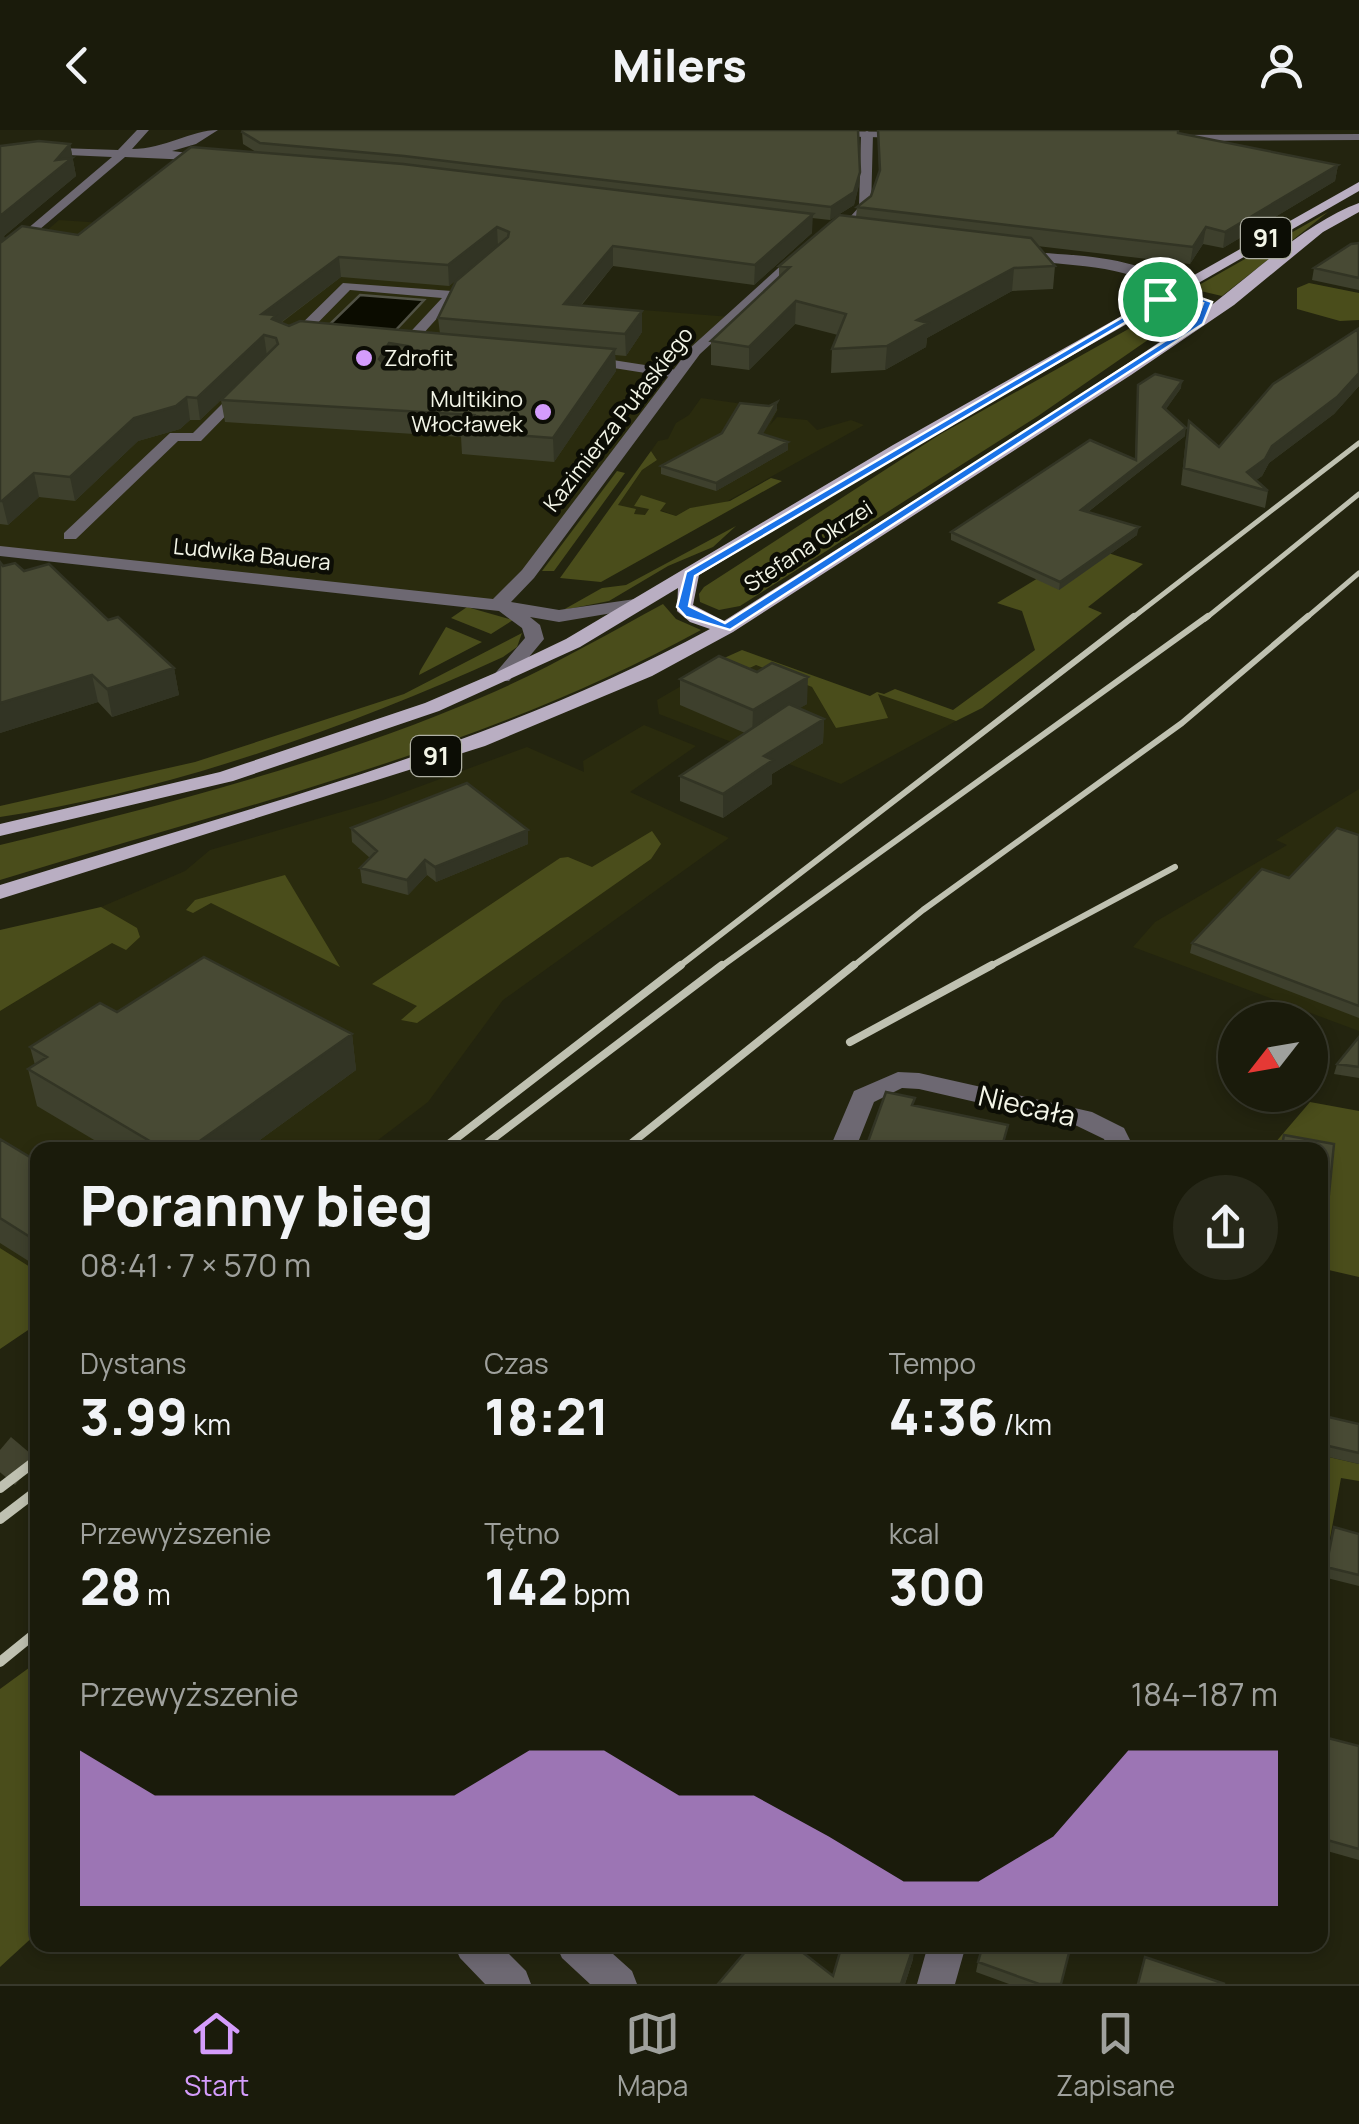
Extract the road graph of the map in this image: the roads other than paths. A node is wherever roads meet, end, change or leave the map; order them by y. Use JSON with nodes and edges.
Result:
{"nodes":[{"id":1,"x":143,"y":130,"type":"edge"},
{"id":2,"x":231,"y":130,"type":"edge"},
{"id":3,"x":208,"y":133,"type":"edge"},
{"id":4,"x":817,"y":133,"type":"edge"},
{"id":5,"x":867,"y":134,"type":"junction"},
{"id":6,"x":924,"y":135,"type":"edge"},
{"id":7,"x":1150,"y":138,"type":"edge"},
{"id":8,"x":1274,"y":139,"type":"junction"},
{"id":9,"x":1359,"y":141,"type":"edge"},
{"id":10,"x":0,"y":149,"type":"edge"},
{"id":11,"x":124,"y":152,"type":"junction"},
{"id":12,"x":232,"y":158,"type":"edge"},
{"id":13,"x":1359,"y":186,"type":"edge"},
{"id":14,"x":1359,"y":207,"type":"edge"},
{"id":15,"x":829,"y":233,"type":"junction"},
{"id":16,"x":853,"y":234,"type":"edge"},
{"id":17,"x":1001,"y":252,"type":"edge"},
{"id":18,"x":0,"y":260,"type":"edge"},
{"id":19,"x":463,"y":284,"type":"edge"},
{"id":20,"x":452,"y":295,"type":"junction"},
{"id":21,"x":1167,"y":295,"type":"junction"},
{"id":22,"x":1200,"y":322,"type":"junction"},
{"id":23,"x":318,"y":335,"type":"edge"},
{"id":24,"x":390,"y":341,"type":"edge"},
{"id":25,"x":572,"y":358,"type":"edge"},
{"id":26,"x":677,"y":374,"type":"junction"},
{"id":27,"x":256,"y":377,"type":"edge"},
{"id":28,"x":70,"y":536,"type":"dead end"},
{"id":29,"x":0,"y":551,"type":"edge"},
{"id":30,"x":690,"y":574,"type":"junction"},
{"id":31,"x":642,"y":602,"type":"junction"},
{"id":32,"x":499,"y":604,"type":"junction"},
{"id":33,"x":726,"y":628,"type":"junction"},
{"id":34,"x":502,"y":677,"type":"junction"},
{"id":35,"x":0,"y":830,"type":"edge"},
{"id":36,"x":0,"y":892,"type":"edge"},
{"id":37,"x":845,"y":1142,"type":"edge"},
{"id":38,"x":1118,"y":1142,"type":"edge"},
{"id":39,"x":479,"y":1952,"type":"edge"},
{"id":40,"x":584,"y":1952,"type":"edge"},
{"id":41,"x":945,"y":1952,"type":"edge"},
{"id":42,"x":512,"y":1984,"type":"edge"},
{"id":43,"x":618,"y":1984,"type":"edge"},
{"id":44,"x":936,"y":1984,"type":"edge"}],
"edges":[{"from":1,"to":11,"type":"street"},
{"from":2,"to":3,"type":"street"},
{"from":3,"to":11,"type":"street"},
{"from":4,"to":5,"type":"street"},
{"from":5,"to":6,"type":"street"},
{"from":5,"to":15,"type":"street","name":"Kazimierza Pułaskiego"},
{"from":7,"to":8,"type":"street"},
{"from":8,"to":9,"type":"street"},
{"from":8,"to":9,"type":"street"},
{"from":10,"to":11,"type":"street"},
{"from":11,"to":12,"type":"street"},
{"from":11,"to":18,"type":"street"},
{"from":13,"to":21,"type":"main road","name":"Stefana Okrzei","number":"91"},
{"from":14,"to":22,"type":"main road","name":"Stefana Okrzei","number":"91"},
{"from":15,"to":16,"type":"street"},
{"from":15,"to":26,"type":"street","name":"Kazimierza Pułaskiego"},
{"from":17,"to":21,"type":"street"},
{"from":19,"to":20,"type":"street"},
{"from":20,"to":23,"type":"street"},
{"from":20,"to":24,"type":"street"},
{"from":21,"to":22,"type":"main road"},
{"from":21,"to":30,"type":"main road","name":"Stefana Okrzei","number":"91"},
{"from":22,"to":33,"type":"main road","name":"Stefana Okrzei","number":"91"},
{"from":25,"to":26,"type":"street"},
{"from":26,"to":32,"type":"street","name":"Kazimierza Pułaskiego"},
{"from":27,"to":28,"type":"street"},
{"from":29,"to":32,"type":"street","name":"Ludwika Bauera"},
{"from":30,"to":31,"type":"main road","name":"Stefana Okrzei","number":"91"},
{"from":30,"to":33,"type":"main road"},
{"from":31,"to":32,"type":"street","name":"Ludwika Bauera"},
{"from":31,"to":34,"type":"main road","name":"Stefana Okrzei","number":"91"},
{"from":32,"to":34,"type":"street"},
{"from":33,"to":36,"type":"main road","name":"Stefana Okrzei","number":"91"},
{"from":34,"to":35,"type":"main road","name":"Stefana Okrzei","number":"91"},
{"from":37,"to":38,"type":"street","name":"Niecała"},
{"from":39,"to":42,"type":"street"},
{"from":40,"to":43,"type":"street"},
{"from":41,"to":44,"type":"street"}]}
